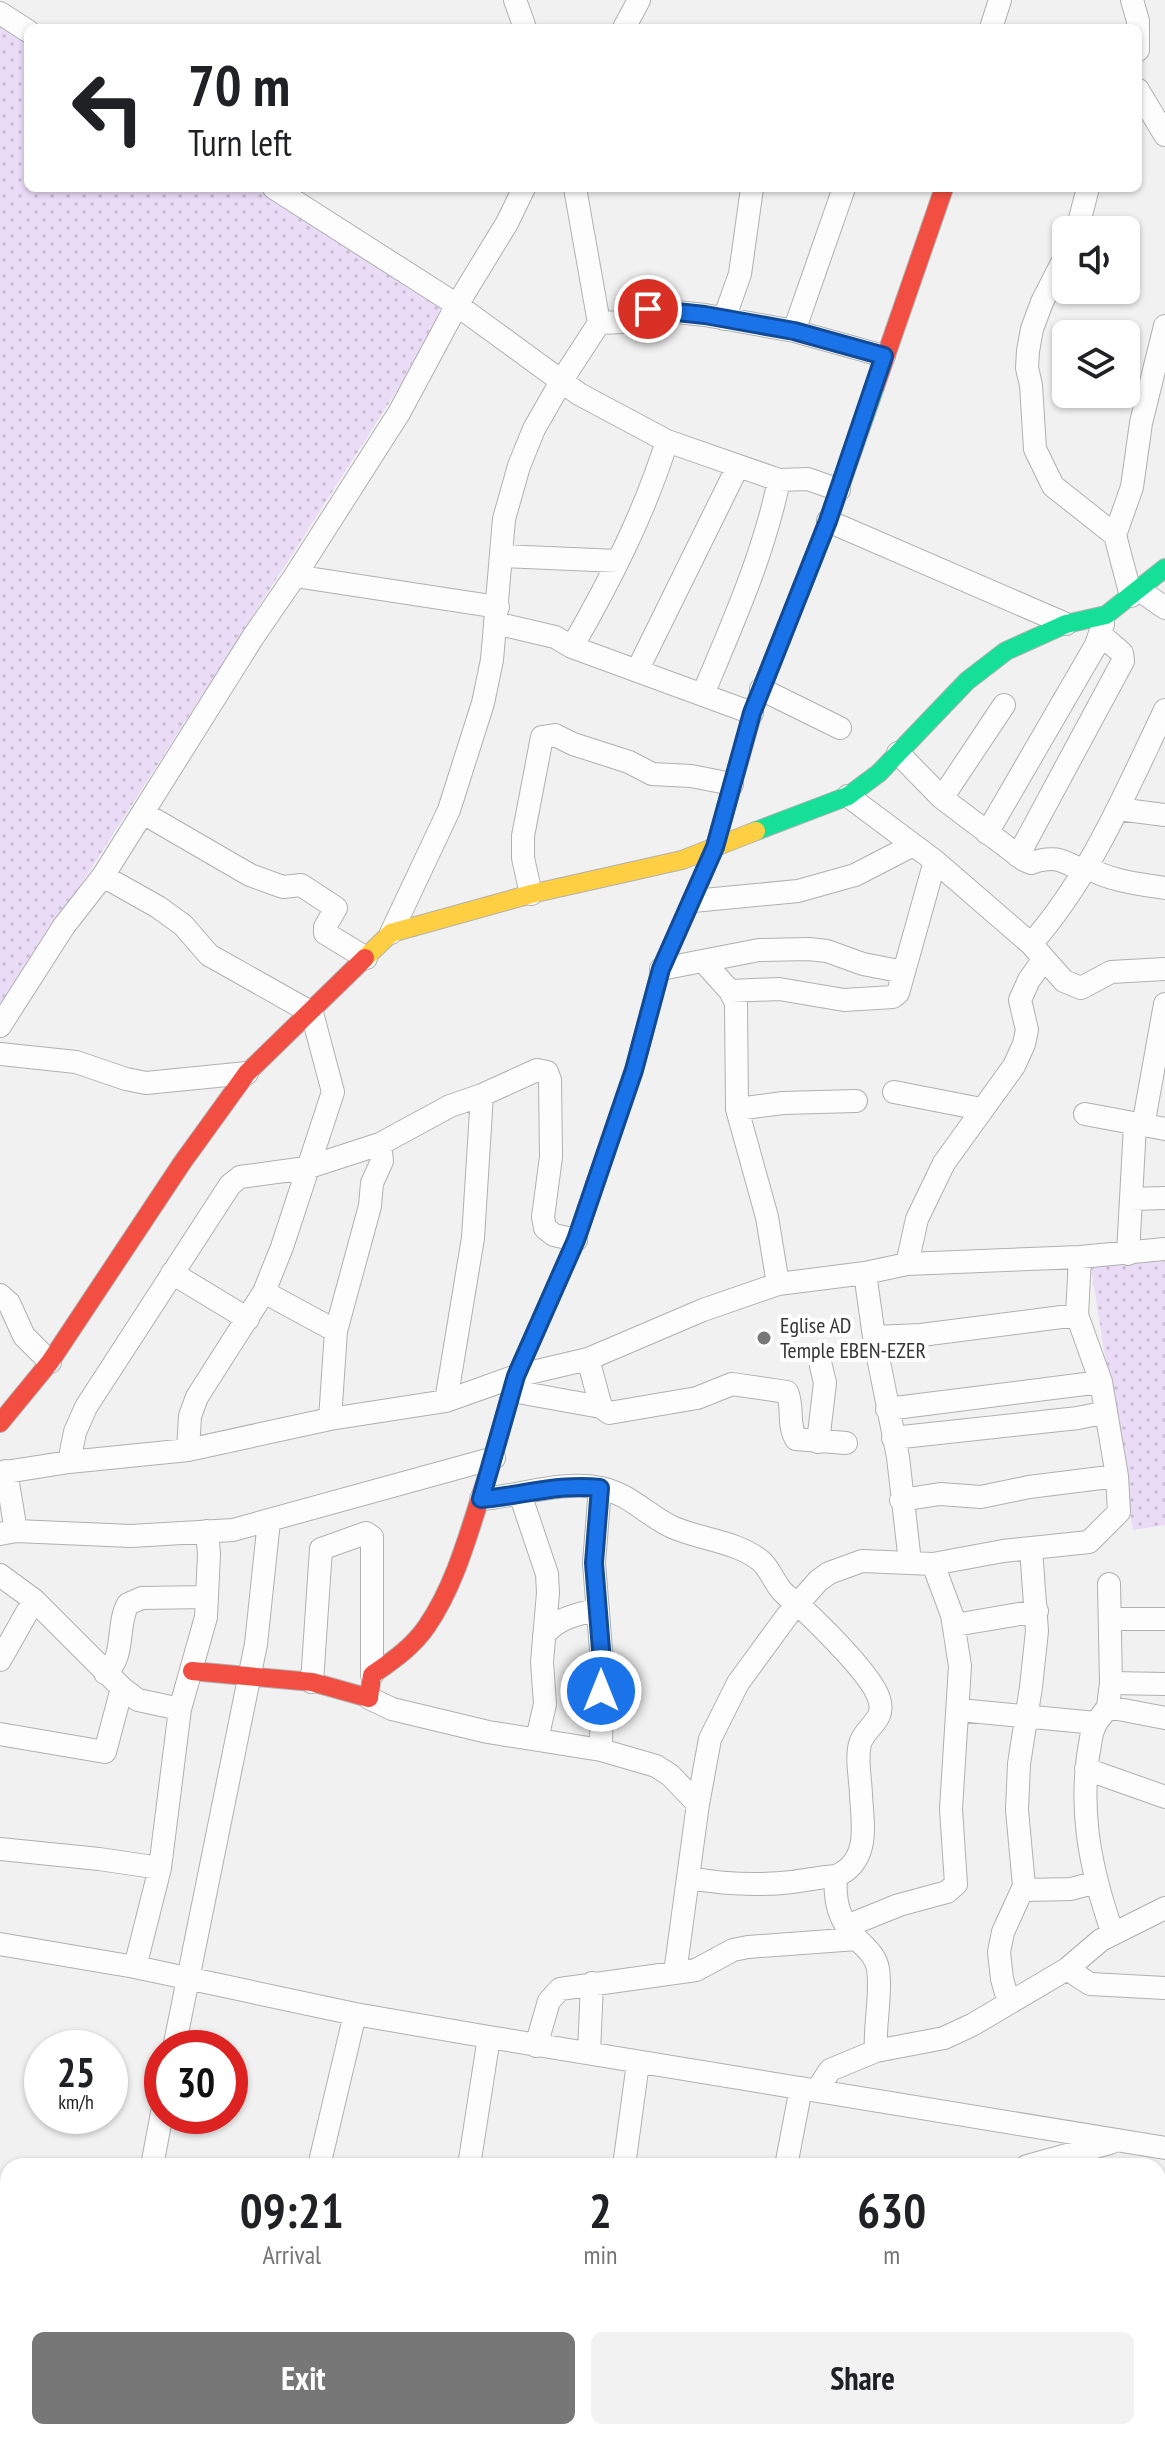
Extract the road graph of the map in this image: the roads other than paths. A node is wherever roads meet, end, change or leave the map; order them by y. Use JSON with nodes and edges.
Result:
{"nodes":[{"id":1,"x":515,"y":0,"type":"edge"},
{"id":2,"x":639,"y":0,"type":"edge"},
{"id":3,"x":1000,"y":0,"type":"edge"},
{"id":4,"x":1132,"y":0,"type":"edge"},
{"id":5,"x":0,"y":13,"type":"edge"},
{"id":6,"x":524,"y":24,"type":"edge"},
{"id":7,"x":626,"y":24,"type":"edge"},
{"id":8,"x":992,"y":24,"type":"edge"},
{"id":9,"x":1138,"y":24,"type":"edge"},
{"id":10,"x":24,"y":28,"type":"edge"},
{"id":11,"x":1142,"y":100,"type":"edge"},
{"id":12,"x":1153,"y":129,"type":"edge"},
{"id":13,"x":280,"y":192,"type":"edge"},
{"id":14,"x":522,"y":192,"type":"edge"},
{"id":15,"x":576,"y":192,"type":"edge"},
{"id":16,"x":751,"y":192,"type":"edge"},
{"id":17,"x":843,"y":192,"type":"edge"},
{"id":18,"x":942,"y":192,"type":"edge"},
{"id":19,"x":1087,"y":192,"type":"edge"},
{"id":20,"x":1081,"y":216,"type":"edge"},
{"id":21,"x":1052,"y":282,"type":"edge"},
{"id":22,"x":457,"y":305,"type":"junction"},
{"id":23,"x":724,"y":319,"type":"junction"},
{"id":24,"x":599,"y":323,"type":"junction"},
{"id":25,"x":1165,"y":326,"type":"edge"},
{"id":26,"x":794,"y":331,"type":"junction"},
{"id":27,"x":884,"y":356,"type":"junction"},
{"id":28,"x":562,"y":380,"type":"junction"},
{"id":29,"x":667,"y":441,"type":"junction"},
{"id":30,"x":738,"y":466,"type":"junction"},
{"id":31,"x":779,"y":480,"type":"junction"},
{"id":32,"x":839,"y":490,"type":"junction"},
{"id":33,"x":828,"y":521,"type":"junction"},
{"id":34,"x":1115,"y":535,"type":"junction"},
{"id":35,"x":502,"y":556,"type":"junction"},
{"id":36,"x":618,"y":561,"type":"junction"},
{"id":37,"x":1165,"y":568,"type":"edge"},
{"id":38,"x":295,"y":576,"type":"junction"},
{"id":39,"x":1135,"y":593,"type":"junction"},
{"id":40,"x":1165,"y":608,"type":"edge"},
{"id":41,"x":497,"y":615,"type":"junction"},
{"id":42,"x":1066,"y":624,"type":"junction"},
{"id":43,"x":1103,"y":625,"type":"junction"},
{"id":44,"x":572,"y":647,"type":"junction"},
{"id":45,"x":637,"y":671,"type":"junction"},
{"id":46,"x":761,"y":689,"type":"junction"},
{"id":47,"x":703,"y":694,"type":"junction"},
{"id":48,"x":1004,"y":705,"type":"dead end"},
{"id":49,"x":1165,"y":710,"type":"edge"},
{"id":50,"x":752,"y":713,"type":"junction"},
{"id":51,"x":840,"y":728,"type":"dead end"},
{"id":52,"x":898,"y":753,"type":"junction"},
{"id":53,"x":732,"y":784,"type":"junction"},
{"id":54,"x":848,"y":796,"type":"junction"},
{"id":55,"x":942,"y":798,"type":"junction"},
{"id":56,"x":1118,"y":809,"type":"junction"},
{"id":57,"x":143,"y":813,"type":"junction"},
{"id":58,"x":1165,"y":815,"type":"edge"},
{"id":59,"x":987,"y":833,"type":"junction"},
{"id":60,"x":913,"y":845,"type":"junction"},
{"id":61,"x":715,"y":847,"type":"junction"},
{"id":62,"x":1018,"y":856,"type":"junction"},
{"id":63,"x":935,"y":861,"type":"junction"},
{"id":64,"x":1085,"y":869,"type":"junction"},
{"id":65,"x":103,"y":876,"type":"junction"},
{"id":66,"x":1165,"y":888,"type":"edge"},
{"id":67,"x":531,"y":894,"type":"junction"},
{"id":68,"x":693,"y":901,"type":"junction"},
{"id":69,"x":391,"y":933,"type":"junction"},
{"id":70,"x":1037,"y":952,"type":"junction"},
{"id":71,"x":366,"y":958,"type":"junction"},
{"id":72,"x":704,"y":962,"type":"junction"},
{"id":73,"x":661,"y":969,"type":"junction"},
{"id":74,"x":1165,"y":969,"type":"edge"},
{"id":75,"x":904,"y":972,"type":"junction"},
{"id":76,"x":730,"y":991,"type":"junction"},
{"id":77,"x":1165,"y":1004,"type":"edge"},
{"id":78,"x":312,"y":1013,"type":"junction"},
{"id":79,"x":0,"y":1026,"type":"edge"},
{"id":80,"x":0,"y":1054,"type":"edge"},
{"id":81,"x":247,"y":1073,"type":"junction"},
{"id":82,"x":894,"y":1092,"type":"dead end"},
{"id":83,"x":482,"y":1095,"type":"junction"},
{"id":84,"x":856,"y":1101,"type":"dead end"},
{"id":85,"x":737,"y":1109,"type":"junction"},
{"id":86,"x":981,"y":1109,"type":"junction"},
{"id":87,"x":1085,"y":1114,"type":"dead end"},
{"id":88,"x":1148,"y":1127,"type":"edge"},
{"id":89,"x":380,"y":1144,"type":"junction"},
{"id":90,"x":306,"y":1168,"type":"junction"},
{"id":91,"x":1165,"y":1198,"type":"edge"},
{"id":92,"x":1131,"y":1199,"type":"junction"},
{"id":93,"x":576,"y":1240,"type":"junction"},
{"id":94,"x":1165,"y":1249,"type":"edge"},
{"id":95,"x":1128,"y":1254,"type":"junction"},
{"id":96,"x":1080,"y":1257,"type":"junction"},
{"id":97,"x":907,"y":1264,"type":"junction"},
{"id":98,"x":172,"y":1273,"type":"junction"},
{"id":99,"x":865,"y":1273,"type":"junction"},
{"id":100,"x":778,"y":1284,"type":"junction"},
{"id":101,"x":264,"y":1292,"type":"junction"},
{"id":102,"x":0,"y":1295,"type":"edge"},
{"id":103,"x":1077,"y":1315,"type":"junction"},
{"id":104,"x":248,"y":1319,"type":"junction"},
{"id":105,"x":336,"y":1331,"type":"junction"},
{"id":106,"x":874,"y":1337,"type":"junction"},
{"id":107,"x":588,"y":1359,"type":"junction"},
{"id":108,"x":50,"y":1362,"type":"junction"},
{"id":109,"x":821,"y":1366,"type":"dead end"},
{"id":110,"x":1101,"y":1382,"type":"junction"},
{"id":111,"x":514,"y":1383,"type":"junction"},
{"id":112,"x":446,"y":1401,"type":"junction"},
{"id":113,"x":601,"y":1407,"type":"junction"},
{"id":114,"x":887,"y":1409,"type":"junction"},
{"id":115,"x":1106,"y":1412,"type":"junction"},
{"id":116,"x":330,"y":1419,"type":"junction"},
{"id":117,"x":0,"y":1423,"type":"edge"},
{"id":118,"x":893,"y":1438,"type":"junction"},
{"id":119,"x":818,"y":1442,"type":"junction"},
{"id":120,"x":846,"y":1443,"type":"dead end"},
{"id":121,"x":188,"y":1450,"type":"junction"},
{"id":122,"x":494,"y":1458,"type":"junction"},
{"id":123,"x":69,"y":1462,"type":"junction"},
{"id":124,"x":3,"y":1472,"type":"edge"},
{"id":125,"x":1117,"y":1476,"type":"junction"},
{"id":126,"x":600,"y":1488,"type":"junction"},
{"id":127,"x":520,"y":1494,"type":"junction"},
{"id":128,"x":481,"y":1499,"type":"junction"},
{"id":129,"x":901,"y":1500,"type":"junction"},
{"id":130,"x":269,"y":1521,"type":"junction"},
{"id":131,"x":207,"y":1531,"type":"junction"},
{"id":132,"x":8,"y":1532,"type":"edge"},
{"id":133,"x":1031,"y":1549,"type":"junction"},
{"id":134,"x":921,"y":1563,"type":"junction"},
{"id":135,"x":0,"y":1575,"type":"edge"},
{"id":136,"x":1109,"y":1584,"type":"dead end"},
{"id":137,"x":207,"y":1597,"type":"junction"},
{"id":138,"x":34,"y":1600,"type":"junction"},
{"id":139,"x":799,"y":1604,"type":"junction"},
{"id":140,"x":598,"y":1609,"type":"junction"},
{"id":141,"x":1037,"y":1611,"type":"junction"},
{"id":142,"x":1110,"y":1619,"type":"junction"},
{"id":143,"x":1165,"y":1619,"type":"edge"},
{"id":144,"x":955,"y":1625,"type":"junction"},
{"id":145,"x":544,"y":1635,"type":"junction"},
{"id":146,"x":0,"y":1660,"type":"edge"},
{"id":147,"x":192,"y":1671,"type":"junction"},
{"id":148,"x":372,"y":1675,"type":"junction"},
{"id":149,"x":249,"y":1678,"type":"junction"},
{"id":150,"x":114,"y":1681,"type":"junction"},
{"id":151,"x":312,"y":1682,"type":"junction"},
{"id":152,"x":1111,"y":1683,"type":"junction"},
{"id":153,"x":1165,"y":1684,"type":"edge"},
{"id":154,"x":369,"y":1698,"type":"junction"},
{"id":155,"x":180,"y":1709,"type":"junction"},
{"id":156,"x":959,"y":1710,"type":"junction"},
{"id":157,"x":1025,"y":1714,"type":"junction"},
{"id":158,"x":1102,"y":1715,"type":"junction"},
{"id":159,"x":1165,"y":1718,"type":"edge"},
{"id":160,"x":0,"y":1734,"type":"edge"},
{"id":161,"x":537,"y":1739,"type":"junction"},
{"id":162,"x":601,"y":1750,"type":"junction"},
{"id":163,"x":1086,"y":1769,"type":"junction"},
{"id":164,"x":1165,"y":1797,"type":"edge"},
{"id":165,"x":698,"y":1804,"type":"junction"},
{"id":166,"x":0,"y":1849,"type":"edge"},
{"id":167,"x":160,"y":1868,"type":"junction"},
{"id":168,"x":836,"y":1876,"type":"junction"},
{"id":169,"x":689,"y":1878,"type":"junction"},
{"id":170,"x":1097,"y":1882,"type":"junction"},
{"id":171,"x":1024,"y":1890,"type":"junction"},
{"id":172,"x":1165,"y":1908,"type":"edge"},
{"id":173,"x":852,"y":1932,"type":"junction"},
{"id":174,"x":1113,"y":1934,"type":"junction"},
{"id":175,"x":0,"y":1944,"type":"edge"},
{"id":176,"x":135,"y":1967,"type":"junction"},
{"id":177,"x":1067,"y":1969,"type":"junction"},
{"id":178,"x":675,"y":1973,"type":"junction"},
{"id":179,"x":186,"y":1979,"type":"junction"},
{"id":180,"x":592,"y":1983,"type":"junction"},
{"id":181,"x":1165,"y":1988,"type":"edge"},
{"id":182,"x":1009,"y":2003,"type":"junction"},
{"id":183,"x":355,"y":2014,"type":"junction"},
{"id":184,"x":177,"y":2030,"type":"edge"},
{"id":185,"x":489,"y":2037,"type":"junction"},
{"id":186,"x":536,"y":2046,"type":"junction"},
{"id":187,"x":876,"y":2051,"type":"junction"},
{"id":188,"x":589,"y":2053,"type":"junction"},
{"id":189,"x":638,"y":2063,"type":"junction"},
{"id":190,"x":809,"y":2089,"type":"junction"},
{"id":191,"x":158,"y":2134,"type":"edge"},
{"id":192,"x":1118,"y":2140,"type":"junction"},
{"id":193,"x":1165,"y":2148,"type":"edge"},
{"id":194,"x":154,"y":2158,"type":"edge"},
{"id":195,"x":321,"y":2158,"type":"edge"},
{"id":196,"x":470,"y":2158,"type":"edge"},
{"id":197,"x":625,"y":2158,"type":"edge"},
{"id":198,"x":788,"y":2158,"type":"edge"},
{"id":199,"x":1055,"y":2158,"type":"edge"}],
"edges":[{"from":1,"to":6,"type":"street"},
{"from":2,"to":7,"type":"street"},
{"from":3,"to":8,"type":"street"},
{"from":4,"to":9,"type":"street"},
{"from":5,"to":10,"type":"street"},
{"from":11,"to":12,"type":"street"},
{"from":13,"to":22,"type":"street"},
{"from":14,"to":22,"type":"street"},
{"from":15,"to":24,"type":"street"},
{"from":16,"to":23,"type":"street"},
{"from":17,"to":26,"type":"street"},
{"from":18,"to":27,"type":"street"},
{"from":19,"to":20,"type":"street"},
{"from":21,"to":34,"type":"street"},
{"from":22,"to":28,"type":"street"},
{"from":22,"to":38,"type":"street"},
{"from":23,"to":24,"type":"street"},
{"from":23,"to":26,"type":"street"},
{"from":24,"to":28,"type":"street"},
{"from":25,"to":34,"type":"street"},
{"from":26,"to":27,"type":"street"},
{"from":27,"to":32,"type":"street"},
{"from":28,"to":29,"type":"street"},
{"from":28,"to":35,"type":"street"},
{"from":29,"to":30,"type":"street"},
{"from":29,"to":36,"type":"street"},
{"from":30,"to":31,"type":"street"},
{"from":30,"to":45,"type":"street"},
{"from":31,"to":32,"type":"street"},
{"from":31,"to":47,"type":"street"},
{"from":32,"to":33,"type":"street"},
{"from":33,"to":42,"type":"street"},
{"from":33,"to":46,"type":"street"},
{"from":34,"to":39,"type":"street"},
{"from":35,"to":36,"type":"street"},
{"from":35,"to":41,"type":"street"},
{"from":36,"to":44,"type":"street"},
{"from":37,"to":39,"type":"street"},
{"from":38,"to":41,"type":"street"},
{"from":38,"to":57,"type":"street"},
{"from":39,"to":40,"type":"street"},
{"from":39,"to":43,"type":"street"},
{"from":41,"to":44,"type":"street"},
{"from":41,"to":69,"type":"street"},
{"from":42,"to":43,"type":"street"},
{"from":42,"to":52,"type":"street"},
{"from":43,"to":59,"type":"street"},
{"from":43,"to":62,"type":"street"},
{"from":44,"to":45,"type":"street"},
{"from":45,"to":47,"type":"street"},
{"from":46,"to":50,"type":"street"},
{"from":46,"to":51,"type":"street"},
{"from":47,"to":50,"type":"street"},
{"from":48,"to":55,"type":"street"},
{"from":49,"to":56,"type":"street"},
{"from":50,"to":53,"type":"street"},
{"from":52,"to":54,"type":"street"},
{"from":52,"to":55,"type":"street"},
{"from":53,"to":61,"type":"street"},
{"from":53,"to":67,"type":"street"},
{"from":54,"to":60,"type":"street"},
{"from":54,"to":61,"type":"street"},
{"from":55,"to":59,"type":"street"},
{"from":56,"to":58,"type":"street"},
{"from":56,"to":64,"type":"street"},
{"from":57,"to":65,"type":"street"},
{"from":57,"to":71,"type":"street"},
{"from":59,"to":62,"type":"street"},
{"from":60,"to":63,"type":"street"},
{"from":60,"to":68,"type":"street"},
{"from":61,"to":67,"type":"street"},
{"from":61,"to":68,"type":"street"},
{"from":62,"to":64,"type":"street"},
{"from":63,"to":70,"type":"street"},
{"from":63,"to":75,"type":"street"},
{"from":64,"to":66,"type":"street"},
{"from":64,"to":70,"type":"street"},
{"from":65,"to":78,"type":"street"},
{"from":65,"to":79,"type":"street"},
{"from":67,"to":69,"type":"street"},
{"from":68,"to":73,"type":"street"},
{"from":69,"to":71,"type":"street"},
{"from":70,"to":74,"type":"street"},
{"from":70,"to":86,"type":"street"},
{"from":71,"to":78,"type":"street"},
{"from":72,"to":73,"type":"street"},
{"from":72,"to":75,"type":"street"},
{"from":72,"to":76,"type":"street"},
{"from":73,"to":93,"type":"street"},
{"from":75,"to":76,"type":"street"},
{"from":76,"to":85,"type":"street"},
{"from":77,"to":88,"type":"street"},
{"from":78,"to":81,"type":"street"},
{"from":78,"to":90,"type":"street"},
{"from":80,"to":81,"type":"street"},
{"from":81,"to":108,"type":"street"},
{"from":82,"to":86,"type":"street"},
{"from":83,"to":89,"type":"street"},
{"from":83,"to":93,"type":"street"},
{"from":83,"to":112,"type":"street"},
{"from":84,"to":85,"type":"street"},
{"from":85,"to":100,"type":"street"},
{"from":86,"to":97,"type":"street"},
{"from":87,"to":88,"type":"street"},
{"from":88,"to":92,"type":"street"},
{"from":89,"to":90,"type":"street"},
{"from":89,"to":105,"type":"street"},
{"from":90,"to":98,"type":"street"},
{"from":90,"to":101,"type":"street"},
{"from":91,"to":92,"type":"street"},
{"from":92,"to":95,"type":"street"},
{"from":93,"to":111,"type":"street"},
{"from":94,"to":95,"type":"street"},
{"from":95,"to":96,"type":"street"},
{"from":96,"to":97,"type":"street"},
{"from":96,"to":103,"type":"street"},
{"from":97,"to":99,"type":"street"},
{"from":98,"to":104,"type":"street"},
{"from":98,"to":123,"type":"street"},
{"from":99,"to":100,"type":"street"},
{"from":99,"to":106,"type":"street"},
{"from":100,"to":107,"type":"street"},
{"from":101,"to":104,"type":"street"},
{"from":101,"to":105,"type":"street"},
{"from":102,"to":108,"type":"street"},
{"from":103,"to":106,"type":"street"},
{"from":103,"to":110,"type":"street"},
{"from":104,"to":121,"type":"street"},
{"from":105,"to":116,"type":"street"},
{"from":106,"to":114,"type":"street"},
{"from":107,"to":111,"type":"street"},
{"from":107,"to":113,"type":"street"},
{"from":108,"to":117,"type":"street"},
{"from":109,"to":119,"type":"street"},
{"from":110,"to":114,"type":"street"},
{"from":110,"to":115,"type":"street"},
{"from":111,"to":112,"type":"street"},
{"from":111,"to":113,"type":"street"},
{"from":111,"to":122,"type":"street"},
{"from":112,"to":116,"type":"street"},
{"from":113,"to":119,"type":"street"},
{"from":114,"to":118,"type":"street"},
{"from":115,"to":118,"type":"street"},
{"from":115,"to":125,"type":"street"},
{"from":116,"to":121,"type":"street"},
{"from":118,"to":129,"type":"street"},
{"from":119,"to":120,"type":"street"},
{"from":121,"to":123,"type":"street"},
{"from":122,"to":128,"type":"street"},
{"from":122,"to":130,"type":"street"},
{"from":123,"to":124,"type":"street"},
{"from":124,"to":132,"type":"street"},
{"from":125,"to":129,"type":"street"},
{"from":125,"to":133,"type":"street"},
{"from":126,"to":127,"type":"street"},
{"from":126,"to":139,"type":"street"},
{"from":126,"to":140,"type":"street"},
{"from":127,"to":128,"type":"street"},
{"from":127,"to":145,"type":"street"},
{"from":128,"to":148,"type":"street"},
{"from":129,"to":134,"type":"street"},
{"from":130,"to":131,"type":"street"},
{"from":130,"to":149,"type":"street"},
{"from":131,"to":132,"type":"street"},
{"from":131,"to":137,"type":"street"},
{"from":133,"to":134,"type":"street"},
{"from":133,"to":141,"type":"street"},
{"from":134,"to":139,"type":"street"},
{"from":134,"to":144,"type":"street"},
{"from":135,"to":138,"type":"street"},
{"from":136,"to":142,"type":"street"},
{"from":137,"to":147,"type":"street"},
{"from":137,"to":150,"type":"street"},
{"from":138,"to":146,"type":"street"},
{"from":138,"to":150,"type":"street"},
{"from":139,"to":165,"type":"street"},
{"from":139,"to":168,"type":"street"},
{"from":140,"to":145,"type":"street"},
{"from":140,"to":162,"type":"street"},
{"from":141,"to":144,"type":"street"},
{"from":141,"to":157,"type":"street"},
{"from":142,"to":143,"type":"street"},
{"from":142,"to":152,"type":"street"},
{"from":144,"to":156,"type":"street"},
{"from":145,"to":161,"type":"street"},
{"from":147,"to":149,"type":"street"},
{"from":147,"to":155,"type":"street"},
{"from":148,"to":151,"type":"street"},
{"from":148,"to":154,"type":"street"},
{"from":149,"to":151,"type":"street"},
{"from":149,"to":179,"type":"street"},
{"from":150,"to":155,"type":"street"},
{"from":150,"to":160,"type":"street"},
{"from":151,"to":154,"type":"street"},
{"from":152,"to":153,"type":"street"},
{"from":152,"to":158,"type":"street"},
{"from":154,"to":161,"type":"street"},
{"from":155,"to":167,"type":"street"},
{"from":156,"to":157,"type":"street"},
{"from":156,"to":173,"type":"street"},
{"from":157,"to":158,"type":"street"},
{"from":157,"to":171,"type":"street"},
{"from":158,"to":159,"type":"street"},
{"from":158,"to":163,"type":"street"},
{"from":161,"to":162,"type":"street"},
{"from":162,"to":165,"type":"street"},
{"from":163,"to":164,"type":"street"},
{"from":163,"to":170,"type":"street"},
{"from":165,"to":169,"type":"street"},
{"from":166,"to":167,"type":"street"},
{"from":167,"to":176,"type":"street"},
{"from":168,"to":169,"type":"street"},
{"from":168,"to":173,"type":"street"},
{"from":169,"to":178,"type":"street"},
{"from":170,"to":171,"type":"street"},
{"from":170,"to":174,"type":"street"},
{"from":171,"to":182,"type":"street"},
{"from":172,"to":174,"type":"street"},
{"from":173,"to":178,"type":"street"},
{"from":173,"to":187,"type":"street"},
{"from":174,"to":177,"type":"street"},
{"from":175,"to":176,"type":"street"},
{"from":176,"to":179,"type":"street"},
{"from":177,"to":181,"type":"street"},
{"from":177,"to":182,"type":"street"},
{"from":178,"to":180,"type":"street"},
{"from":179,"to":183,"type":"street"},
{"from":179,"to":184,"type":"street"},
{"from":180,"to":186,"type":"street"},
{"from":180,"to":188,"type":"street"},
{"from":182,"to":187,"type":"street"},
{"from":183,"to":185,"type":"street"},
{"from":183,"to":195,"type":"street"},
{"from":185,"to":186,"type":"street"},
{"from":185,"to":196,"type":"street"},
{"from":186,"to":188,"type":"street"},
{"from":187,"to":190,"type":"street"},
{"from":188,"to":189,"type":"street"},
{"from":189,"to":190,"type":"street"},
{"from":189,"to":197,"type":"street"},
{"from":190,"to":192,"type":"street"},
{"from":190,"to":198,"type":"street"},
{"from":191,"to":194,"type":"street"},
{"from":192,"to":193,"type":"street"},
{"from":192,"to":199,"type":"street"}]}
